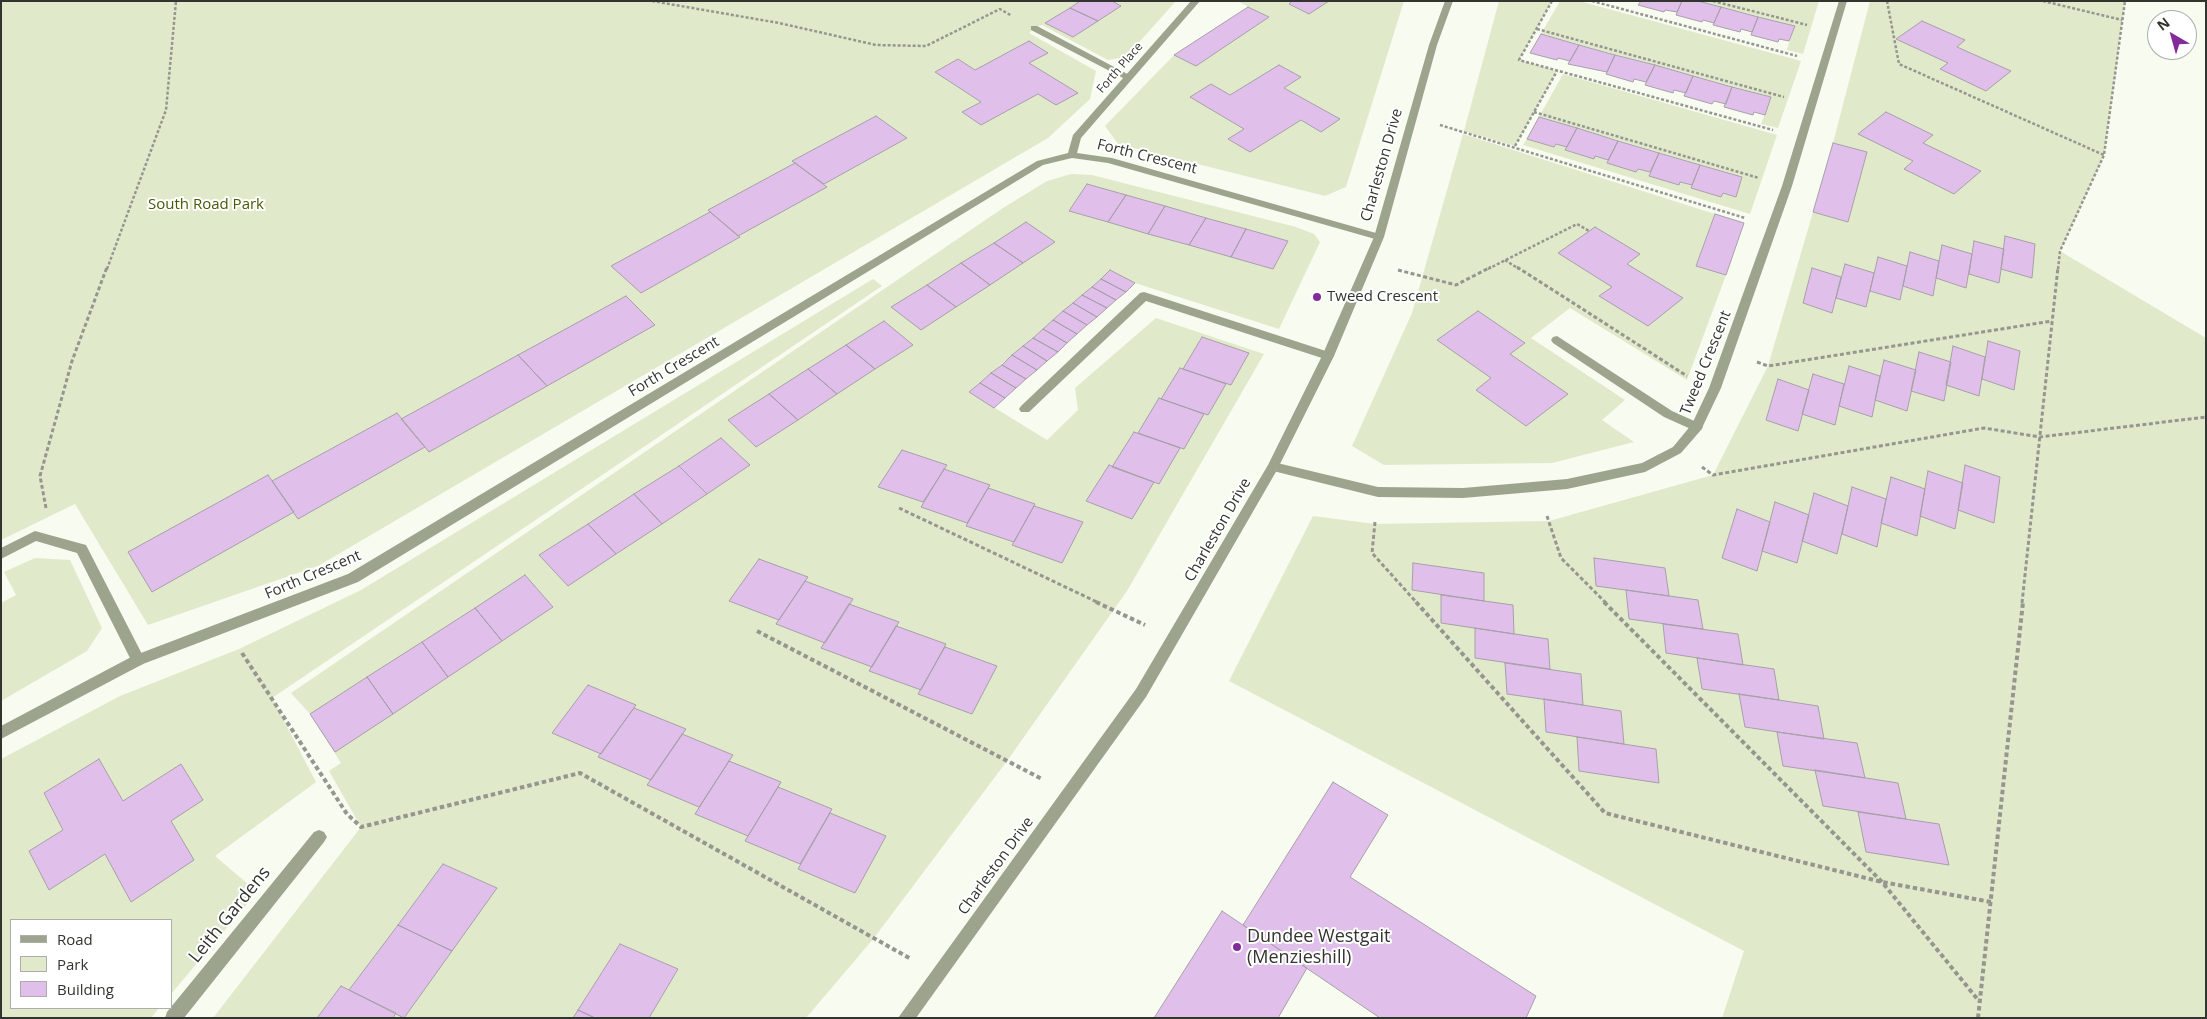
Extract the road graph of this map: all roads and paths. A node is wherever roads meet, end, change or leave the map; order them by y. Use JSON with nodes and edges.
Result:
{"nodes":[{"id":1,"x":176,"y":1,"type":"edge"},
{"id":2,"x":652,"y":1,"type":"edge"},
{"id":3,"x":1196,"y":1,"type":"edge"},
{"id":4,"x":1449,"y":1,"type":"edge"},
{"id":5,"x":1552,"y":1,"type":"edge"},
{"id":6,"x":1592,"y":1,"type":"edge"},
{"id":7,"x":1713,"y":1,"type":"edge"},
{"id":8,"x":1842,"y":1,"type":"edge"},
{"id":9,"x":1887,"y":1,"type":"edge"},
{"id":10,"x":2043,"y":1,"type":"edge"},
{"id":11,"x":2125,"y":1,"type":"edge"},
{"id":12,"x":1000,"y":9,"type":"dead end"},
{"id":13,"x":2122,"y":20,"type":"junction"},
{"id":14,"x":1034,"y":28,"type":"dead end"},
{"id":15,"x":1537,"y":29,"type":"junction"},
{"id":16,"x":1833,"y":32,"type":"junction"},
{"id":17,"x":1823,"y":62,"type":"junction"},
{"id":18,"x":1557,"y":71,"type":"junction"},
{"id":19,"x":1128,"y":77,"type":"junction"},
{"id":20,"x":1812,"y":104,"type":"junction"},
{"id":21,"x":1534,"y":112,"type":"junction"},
{"id":22,"x":1412,"y":119,"type":"junction"},
{"id":23,"x":1802,"y":138,"type":"junction"},
{"id":24,"x":1514,"y":146,"type":"junction"},
{"id":25,"x":2104,"y":155,"type":"junction"},
{"id":26,"x":1072,"y":156,"type":"junction"},
{"id":27,"x":1787,"y":186,"type":"junction"},
{"id":28,"x":1774,"y":226,"type":"junction"},
{"id":29,"x":1589,"y":231,"type":"dead end"},
{"id":30,"x":1379,"y":237,"type":"junction"},
{"id":31,"x":1505,"y":260,"type":"junction"},
{"id":32,"x":1368,"y":263,"type":"junction"},
{"id":33,"x":2052,"y":321,"type":"junction"},
{"id":34,"x":1557,"y":340,"type":"dead end"},
{"id":35,"x":1728,"y":352,"type":"junction"},
{"id":36,"x":1328,"y":356,"type":"junction"},
{"id":37,"x":1715,"y":388,"type":"junction"},
{"id":38,"x":1025,"y":409,"type":"dead end"},
{"id":39,"x":2206,"y":417,"type":"edge"},
{"id":40,"x":1697,"y":427,"type":"junction"},
{"id":41,"x":2040,"y":437,"type":"junction"},
{"id":42,"x":1677,"y":450,"type":"junction"},
{"id":43,"x":1273,"y":467,"type":"junction"},
{"id":44,"x":1538,"y":488,"type":"junction"},
{"id":45,"x":899,"y":508,"type":"dead end"},
{"id":46,"x":35,"y":536,"type":"junction"},
{"id":47,"x":1372,"y":553,"type":"dead end"},
{"id":48,"x":1,"y":554,"type":"edge"},
{"id":49,"x":234,"y":623,"type":"junction"},
{"id":50,"x":757,"y":631,"type":"dead end"},
{"id":51,"x":1173,"y":638,"type":"junction"},
{"id":52,"x":138,"y":660,"type":"junction"},
{"id":53,"x":1,"y":733,"type":"edge"},
{"id":54,"x":1069,"y":794,"type":"junction"},
{"id":55,"x":319,"y":837,"type":"dead end"},
{"id":56,"x":1882,"y":882,"type":"junction"},
{"id":57,"x":1991,"y":902,"type":"junction"},
{"id":58,"x":938,"y":974,"type":"junction"},
{"id":59,"x":1980,"y":1001,"type":"junction"},
{"id":60,"x":173,"y":1018,"type":"edge"},
{"id":61,"x":906,"y":1018,"type":"edge"},
{"id":62,"x":1978,"y":1018,"type":"edge"}],
"edges":[{"from":1,"to":46,"type":"path"},
{"from":2,"to":12,"type":"path"},
{"from":3,"to":19,"type":"street","name":"Forth Place"},
{"from":4,"to":22,"type":"street","name":"Charleston Drive"},
{"from":5,"to":15,"type":"path"},
{"from":6,"to":17,"type":"path"},
{"from":7,"to":16,"type":"path"},
{"from":8,"to":16,"type":"street","name":"Tweed Crescent"},
{"from":9,"to":25,"type":"path"},
{"from":10,"to":13,"type":"path"},
{"from":11,"to":13,"type":"path"},
{"from":13,"to":25,"type":"path"},
{"from":14,"to":19,"type":"street"},
{"from":15,"to":18,"type":"path"},
{"from":15,"to":20,"type":"path"},
{"from":16,"to":17,"type":"street","name":"Tweed Crescent"},
{"from":17,"to":20,"type":"street","name":"Tweed Crescent"},
{"from":18,"to":21,"type":"path"},
{"from":18,"to":23,"type":"path"},
{"from":19,"to":26,"type":"street","name":"Forth Place"},
{"from":20,"to":23,"type":"street","name":"Tweed Crescent"},
{"from":21,"to":24,"type":"path"},
{"from":21,"to":27,"type":"path"},
{"from":22,"to":24,"type":"path"},
{"from":22,"to":30,"type":"street","name":"Charleston Drive"},
{"from":23,"to":27,"type":"street","name":"Tweed Crescent"},
{"from":24,"to":28,"type":"path"},
{"from":25,"to":33,"type":"path"},
{"from":26,"to":30,"type":"street","name":"Forth Crescent"},
{"from":26,"to":49,"type":"street","name":"Forth Crescent"},
{"from":27,"to":28,"type":"street","name":"Tweed Crescent"},
{"from":28,"to":35,"type":"street","name":"Tweed Crescent"},
{"from":29,"to":31,"type":"path"},
{"from":30,"to":32,"type":"street","name":"Charleston Drive"},
{"from":31,"to":32,"type":"path"},
{"from":31,"to":37,"type":"path"},
{"from":32,"to":36,"type":"street","name":"Charleston Drive"},
{"from":33,"to":35,"type":"path"},
{"from":33,"to":41,"type":"path"},
{"from":34,"to":40,"type":"street"},
{"from":35,"to":37,"type":"street","name":"Tweed Crescent"},
{"from":36,"to":38,"type":"street"},
{"from":36,"to":43,"type":"street","name":"Charleston Drive"},
{"from":37,"to":40,"type":"street","name":"Tweed Crescent"},
{"from":39,"to":41,"type":"path"},
{"from":40,"to":42,"type":"street","name":"Tweed Crescent"},
{"from":41,"to":42,"type":"path"},
{"from":41,"to":57,"type":"path"},
{"from":42,"to":44,"type":"street","name":"Tweed Crescent"},
{"from":43,"to":44,"type":"street","name":"Tweed Crescent"},
{"from":43,"to":51,"type":"street","name":"Charleston Drive"},
{"from":44,"to":56,"type":"path"},
{"from":45,"to":51,"type":"path"},
{"from":46,"to":48,"type":"street"},
{"from":46,"to":52,"type":"street"},
{"from":47,"to":56,"type":"path"},
{"from":49,"to":52,"type":"street","name":"Forth Crescent"},
{"from":49,"to":58,"type":"path"},
{"from":50,"to":54,"type":"path"},
{"from":51,"to":54,"type":"street","name":"Charleston Drive"},
{"from":52,"to":53,"type":"street","name":"Forth Crescent"},
{"from":54,"to":58,"type":"street","name":"Charleston Drive"},
{"from":55,"to":60,"type":"street","name":"Leith Gardens"},
{"from":56,"to":57,"type":"path"},
{"from":56,"to":59,"type":"path"},
{"from":57,"to":59,"type":"path"},
{"from":58,"to":61,"type":"street","name":"Charleston Drive"},
{"from":59,"to":62,"type":"path"}]}
